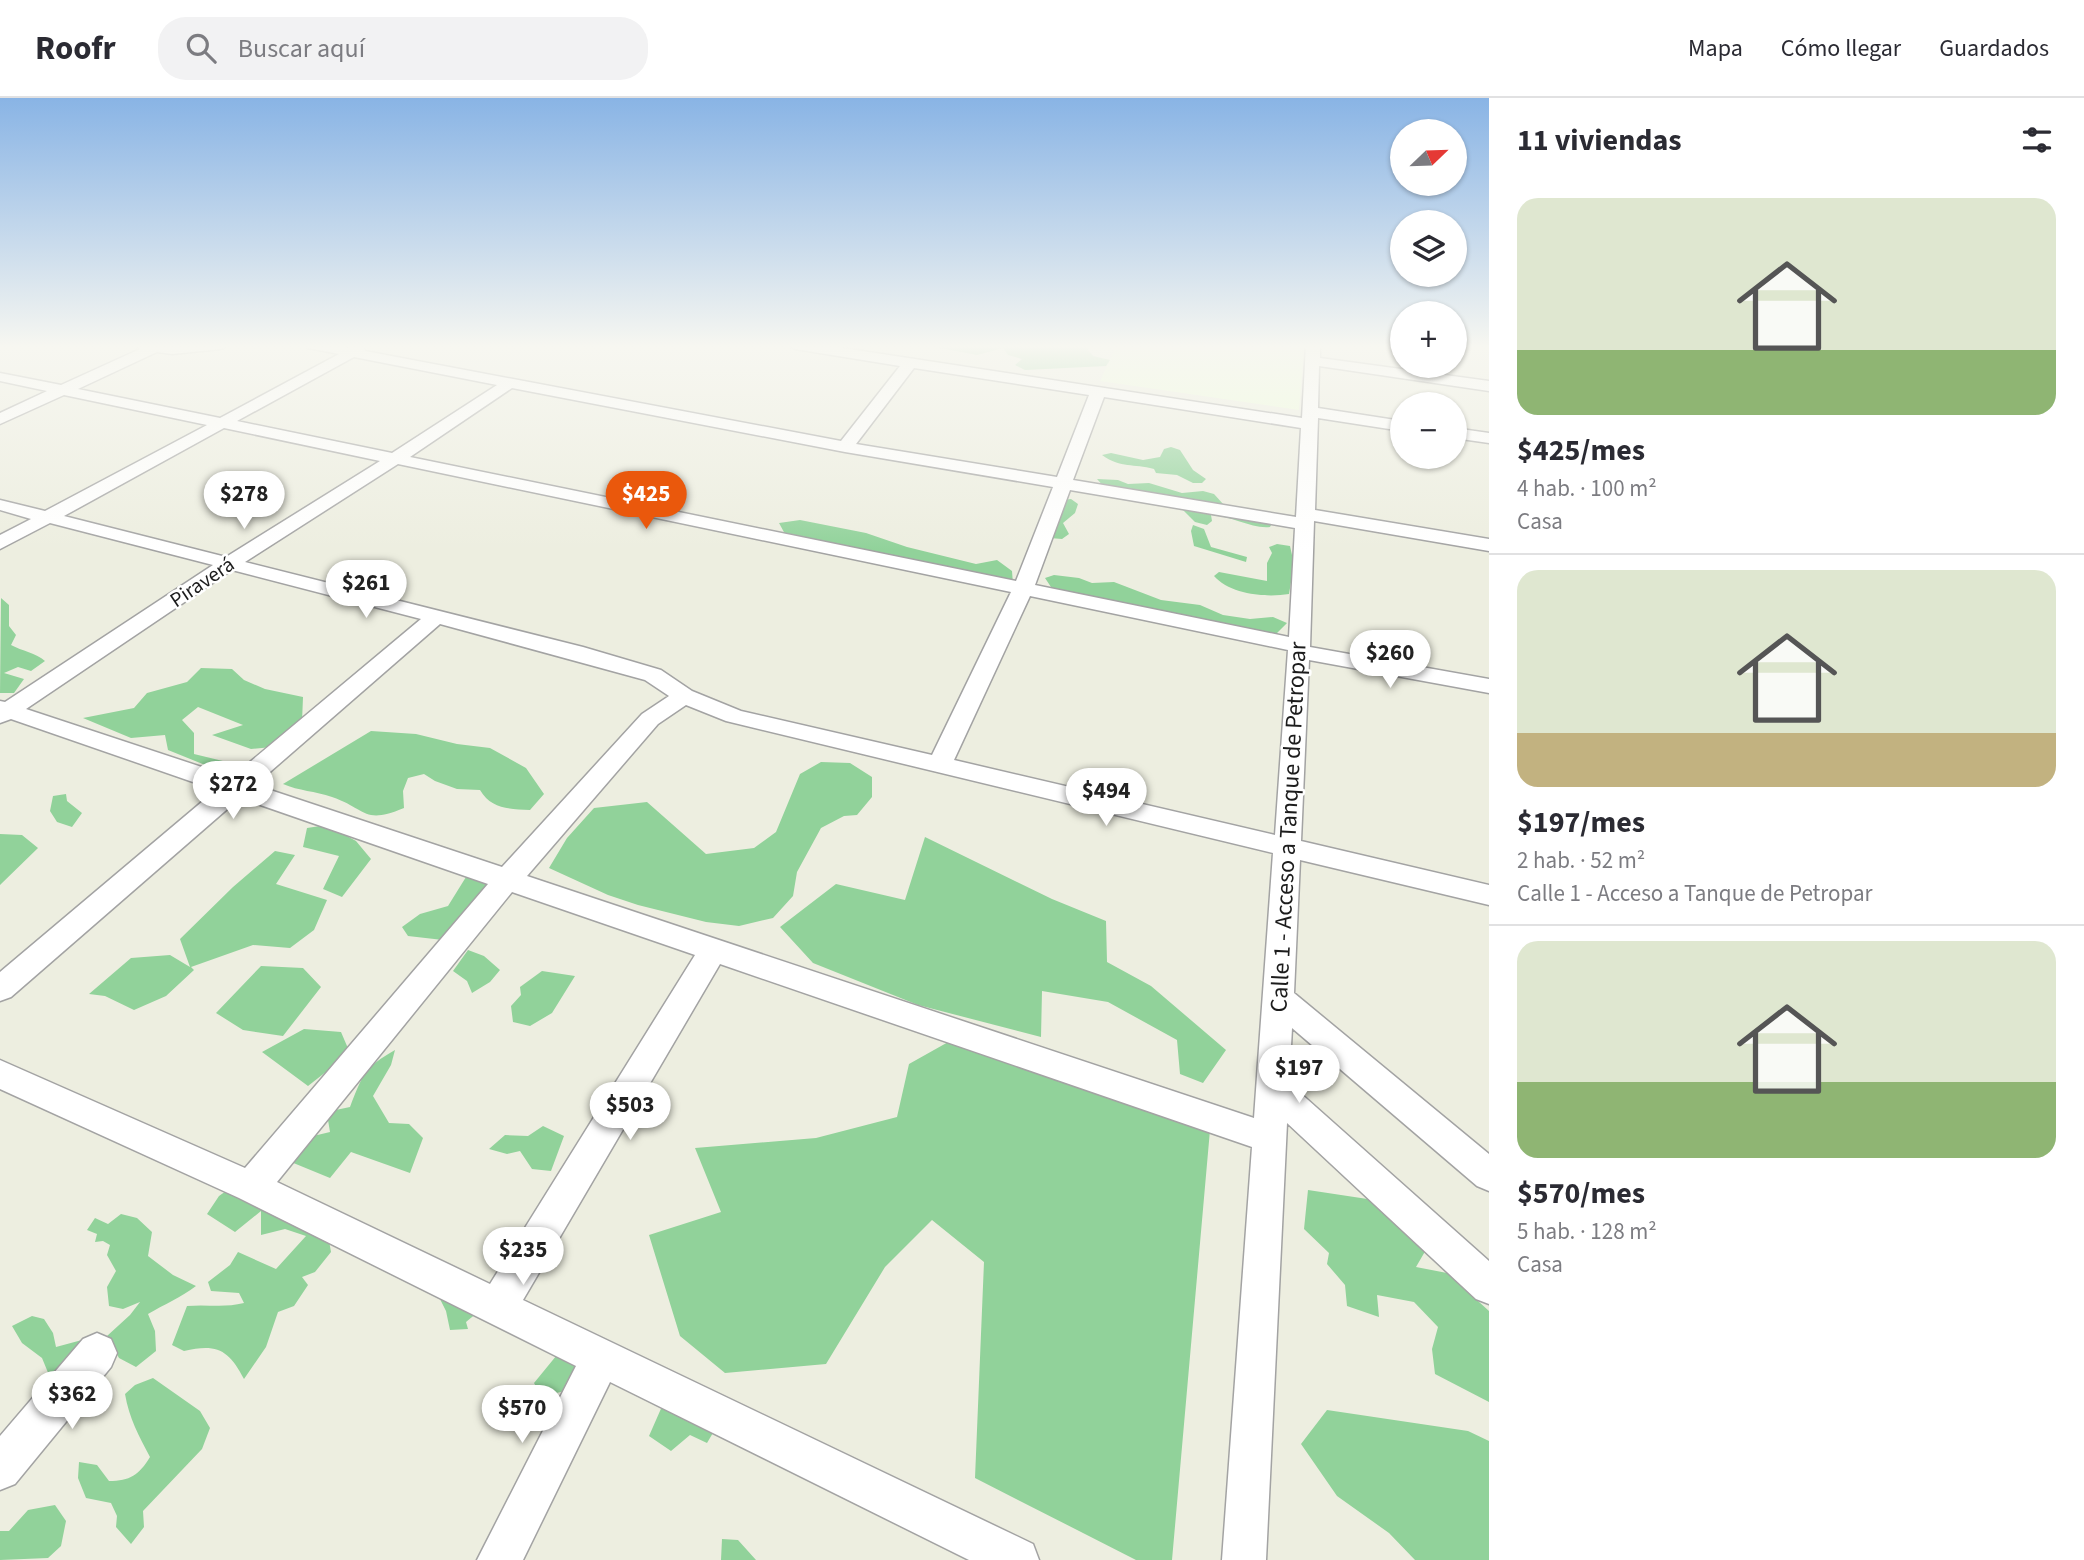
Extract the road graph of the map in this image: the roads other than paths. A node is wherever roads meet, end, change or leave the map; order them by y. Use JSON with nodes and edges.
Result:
{"nodes":[{"id":1,"x":193,"y":413,"type":"edge"},
{"id":2,"x":244,"y":413,"type":"edge"},
{"id":3,"x":464,"y":413,"type":"edge"},
{"id":4,"x":671,"y":413,"type":"edge"},
{"id":5,"x":871,"y":413,"type":"edge"},
{"id":6,"x":1090,"y":413,"type":"edge"},
{"id":7,"x":1274,"y":413,"type":"edge"},
{"id":8,"x":1310,"y":413,"type":"edge"},
{"id":9,"x":1310,"y":418,"type":"junction"},
{"id":10,"x":230,"y":421,"type":"junction"},
{"id":11,"x":1390,"y":425,"type":"edge"},
{"id":12,"x":1467,"y":435,"type":"edge"},
{"id":13,"x":1489,"y":438,"type":"edge"},
{"id":14,"x":845,"y":447,"type":"junction"},
{"id":15,"x":400,"y":456,"type":"junction"},
{"id":16,"x":1064,"y":484,"type":"junction"},
{"id":17,"x":0,"y":505,"type":"edge"},
{"id":18,"x":47,"y":518,"type":"junction"},
{"id":19,"x":1305,"y":519,"type":"junction"},
{"id":20,"x":0,"y":543,"type":"edge"},
{"id":21,"x":1489,"y":545,"type":"edge"},
{"id":22,"x":231,"y":562,"type":"junction"},
{"id":23,"x":1024,"y":585,"type":"junction"},
{"id":24,"x":436,"y":617,"type":"junction"},
{"id":25,"x":1299,"y":645,"type":"junction"},
{"id":26,"x":1489,"y":686,"type":"edge"},
{"id":27,"x":684,"y":696,"type":"junction"},
{"id":28,"x":3,"y":711,"type":"edge"},
{"id":29,"x":940,"y":765,"type":"junction"},
{"id":30,"x":237,"y":787,"type":"junction"},
{"id":31,"x":1287,"y":847,"type":"junction"},
{"id":32,"x":507,"y":880,"type":"junction"},
{"id":33,"x":1489,"y":895,"type":"edge"},
{"id":34,"x":714,"y":949,"type":"junction"},
{"id":35,"x":0,"y":989,"type":"edge"},
{"id":36,"x":1278,"y":998,"type":"junction"},
{"id":37,"x":0,"y":1073,"type":"edge"},
{"id":38,"x":1273,"y":1089,"type":"junction"},
{"id":39,"x":1270,"y":1138,"type":"junction"},
{"id":40,"x":1489,"y":1175,"type":"edge"},
{"id":41,"x":251,"y":1188,"type":"junction"},
{"id":42,"x":1489,"y":1286,"type":"edge"},
{"id":43,"x":498,"y":1307,"type":"junction"},
{"id":44,"x":97,"y":1353,"type":"dead end"},
{"id":45,"x":601,"y":1359,"type":"junction"},
{"id":46,"x":0,"y":1469,"type":"edge"},
{"id":47,"x":499,"y":1560,"type":"edge"},
{"id":48,"x":1017,"y":1560,"type":"edge"},
{"id":49,"x":1244,"y":1560,"type":"edge"}],
"edges":[{"from":1,"to":10,"type":"street"},
{"from":2,"to":10,"type":"street"},
{"from":3,"to":15,"type":"street","name":"Piraverá"},
{"from":4,"to":14,"type":"street"},
{"from":5,"to":14,"type":"street"},
{"from":6,"to":16,"type":"street"},
{"from":7,"to":9,"type":"street"},
{"from":8,"to":9,"type":"street","name":"Calle 1 - Acceso a Tanque de Petropar"},
{"from":9,"to":11,"type":"street"},
{"from":9,"to":19,"type":"street","name":"Calle 1 - Acceso a Tanque de Petropar"},
{"from":10,"to":15,"type":"street"},
{"from":10,"to":18,"type":"street"},
{"from":12,"to":13,"type":"street"},
{"from":14,"to":16,"type":"street"},
{"from":15,"to":22,"type":"street","name":"Piraverá"},
{"from":15,"to":23,"type":"street"},
{"from":16,"to":19,"type":"street"},
{"from":16,"to":23,"type":"street"},
{"from":17,"to":18,"type":"street"},
{"from":18,"to":20,"type":"street"},
{"from":18,"to":22,"type":"street"},
{"from":19,"to":21,"type":"street"},
{"from":19,"to":25,"type":"street","name":"Calle 1 - Acceso a Tanque de Petropar"},
{"from":22,"to":24,"type":"street"},
{"from":22,"to":28,"type":"street","name":"Piraverá"},
{"from":23,"to":25,"type":"street"},
{"from":23,"to":29,"type":"street"},
{"from":24,"to":27,"type":"street"},
{"from":24,"to":30,"type":"street"},
{"from":25,"to":26,"type":"street"},
{"from":25,"to":31,"type":"street","name":"Calle 1 - Acceso a Tanque de Petropar"},
{"from":27,"to":29,"type":"street"},
{"from":27,"to":32,"type":"street"},
{"from":28,"to":30,"type":"street"},
{"from":29,"to":31,"type":"street"},
{"from":30,"to":32,"type":"street"},
{"from":30,"to":35,"type":"street"},
{"from":31,"to":33,"type":"street"},
{"from":31,"to":36,"type":"street","name":"Calle 1 - Acceso a Tanque de Petropar"},
{"from":32,"to":34,"type":"street"},
{"from":32,"to":41,"type":"street"},
{"from":34,"to":39,"type":"street"},
{"from":34,"to":43,"type":"street"},
{"from":36,"to":38,"type":"street","name":"Calle 1 - Acceso a Tanque de Petropar"},
{"from":36,"to":40,"type":"street"},
{"from":37,"to":41,"type":"street"},
{"from":38,"to":39,"type":"street","name":"Calle 1 - Acceso a Tanque de Petropar"},
{"from":38,"to":42,"type":"street"},
{"from":39,"to":49,"type":"street","name":"Calle 1 - Acceso a Tanque de Petropar"},
{"from":41,"to":43,"type":"street"},
{"from":43,"to":45,"type":"street"},
{"from":44,"to":46,"type":"street"},
{"from":45,"to":47,"type":"street"},
{"from":45,"to":48,"type":"street"}]}
